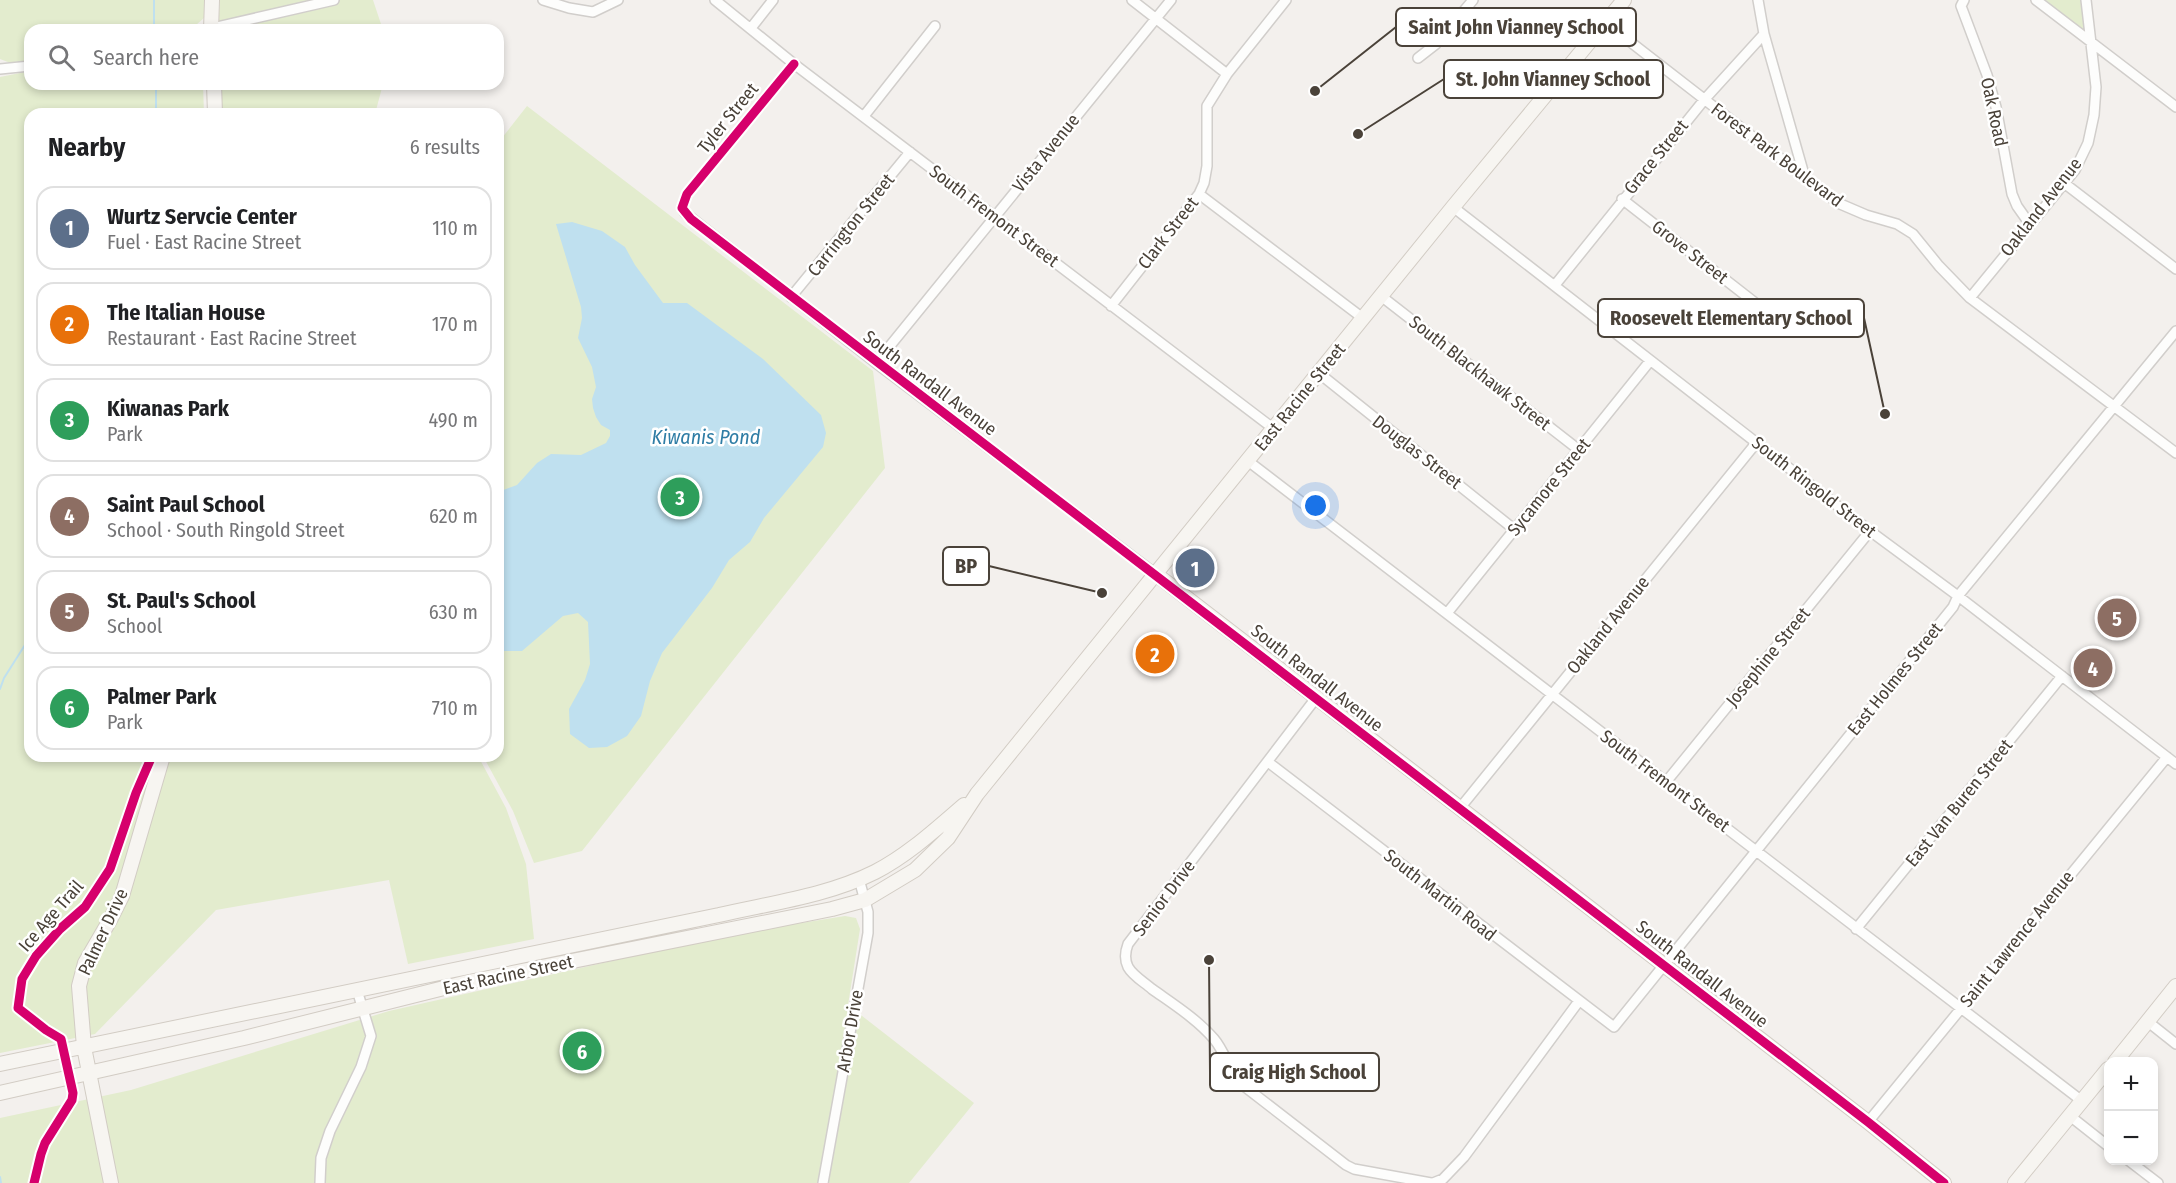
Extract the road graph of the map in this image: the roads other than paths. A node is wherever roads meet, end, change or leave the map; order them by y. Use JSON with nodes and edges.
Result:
{"nodes":[{"id":1,"x":212,"y":0,"type":"edge"},
{"id":2,"x":334,"y":0,"type":"edge"},
{"id":3,"x":543,"y":0,"type":"edge"},
{"id":4,"x":618,"y":0,"type":"edge"},
{"id":5,"x":715,"y":0,"type":"edge"},
{"id":6,"x":773,"y":0,"type":"edge"},
{"id":7,"x":1132,"y":0,"type":"edge"},
{"id":8,"x":1171,"y":0,"type":"edge"},
{"id":9,"x":1286,"y":0,"type":"edge"},
{"id":10,"x":1473,"y":0,"type":"edge"},
{"id":11,"x":1624,"y":0,"type":"edge"},
{"id":12,"x":1758,"y":0,"type":"edge"},
{"id":13,"x":1964,"y":0,"type":"edge"},
{"id":14,"x":2036,"y":0,"type":"edge"},
{"id":15,"x":2086,"y":0,"type":"edge"},
{"id":16,"x":1156,"y":19,"type":"junction"},
{"id":17,"x":1606,"y":23,"type":"junction"},
{"id":18,"x":210,"y":24,"type":"edge"},
{"id":19,"x":234,"y":24,"type":"edge"},
{"id":20,"x":935,"y":26,"type":"dead end"},
{"id":21,"x":751,"y":28,"type":"junction"},
{"id":22,"x":1764,"y":34,"type":"junction"},
{"id":23,"x":2092,"y":43,"type":"junction"},
{"id":24,"x":1418,"y":58,"type":"dead end"},
{"id":25,"x":794,"y":64,"type":"junction"},
{"id":26,"x":24,"y":67,"type":"edge"},
{"id":27,"x":0,"y":69,"type":"edge"},
{"id":28,"x":1227,"y":74,"type":"junction"},
{"id":29,"x":214,"y":90,"type":"edge"},
{"id":30,"x":1704,"y":100,"type":"junction"},
{"id":31,"x":2176,"y":107,"type":"edge"},
{"id":32,"x":215,"y":108,"type":"edge"},
{"id":33,"x":864,"y":116,"type":"junction"},
{"id":34,"x":910,"y":152,"type":"junction"},
{"id":35,"x":1805,"y":178,"type":"junction"},
{"id":36,"x":2064,"y":183,"type":"junction"},
{"id":37,"x":687,"y":194,"type":"joint"},
{"id":38,"x":1199,"y":194,"type":"junction"},
{"id":39,"x":1622,"y":200,"type":"junction"},
{"id":40,"x":1453,"y":207,"type":"junction"},
{"id":41,"x":996,"y":216,"type":"junction"},
{"id":42,"x":2029,"y":223,"type":"junction"},
{"id":43,"x":2176,"y":269,"type":"edge"},
{"id":44,"x":1555,"y":285,"type":"junction"},
{"id":45,"x":1381,"y":296,"type":"junction"},
{"id":46,"x":791,"y":297,"type":"junction"},
{"id":47,"x":1970,"y":298,"type":"junction"},
{"id":48,"x":1111,"y":306,"type":"junction"},
{"id":49,"x":1364,"y":319,"type":"junction"},
{"id":50,"x":1786,"y":327,"type":"dead end"},
{"id":51,"x":2176,"y":331,"type":"edge"},
{"id":52,"x":1650,"y":361,"type":"junction"},
{"id":53,"x":876,"y":363,"type":"junction"},
{"id":54,"x":1320,"y":374,"type":"junction"},
{"id":55,"x":2114,"y":406,"type":"junction"},
{"id":56,"x":1274,"y":429,"type":"junction"},
{"id":57,"x":1757,"y":442,"type":"junction"},
{"id":58,"x":1579,"y":450,"type":"junction"},
{"id":59,"x":2176,"y":453,"type":"edge"},
{"id":60,"x":1248,"y":461,"type":"junction"},
{"id":61,"x":1515,"y":530,"type":"junction"},
{"id":62,"x":1870,"y":531,"type":"junction"},
{"id":63,"x":1157,"y":575,"type":"junction"},
{"id":64,"x":1958,"y":596,"type":"junction"},
{"id":65,"x":1448,"y":612,"type":"junction"},
{"id":66,"x":2062,"y":676,"type":"junction"},
{"id":67,"x":1552,"y":694,"type":"junction"},
{"id":68,"x":1316,"y":698,"type":"junction"},
{"id":69,"x":2167,"y":757,"type":"junction"},
{"id":70,"x":161,"y":762,"type":"edge"},
{"id":71,"x":1268,"y":762,"type":"junction"},
{"id":72,"x":2176,"y":764,"type":"edge"},
{"id":73,"x":1666,"y":782,"type":"junction"},
{"id":74,"x":977,"y":794,"type":"junction"},
{"id":75,"x":1460,"y":808,"type":"junction"},
{"id":76,"x":1756,"y":850,"type":"junction"},
{"id":77,"x":859,"y":879,"type":"junction"},
{"id":78,"x":865,"y":900,"type":"junction"},
{"id":79,"x":1856,"y":929,"type":"junction"},
{"id":80,"x":1663,"y":965,"type":"junction"},
{"id":81,"x":2176,"y":986,"type":"edge"},
{"id":82,"x":357,"y":990,"type":"junction"},
{"id":83,"x":1579,"y":1001,"type":"junction"},
{"id":84,"x":1961,"y":1007,"type":"junction"},
{"id":85,"x":363,"y":1008,"type":"junction"},
{"id":86,"x":2147,"y":1022,"type":"junction"},
{"id":87,"x":1614,"y":1027,"type":"joint"},
{"id":88,"x":2176,"y":1044,"type":"edge"},
{"id":89,"x":84,"y":1047,"type":"junction"},
{"id":90,"x":2119,"y":1057,"type":"edge"},
{"id":91,"x":0,"y":1064,"type":"edge"},
{"id":92,"x":90,"y":1074,"type":"junction"},
{"id":93,"x":2104,"y":1075,"type":"edge"},
{"id":94,"x":0,"y":1093,"type":"edge"},
{"id":95,"x":2082,"y":1101,"type":"junction"},
{"id":96,"x":2070,"y":1116,"type":"junction"},
{"id":97,"x":1868,"y":1122,"type":"junction"},
{"id":98,"x":2104,"y":1142,"type":"edge"},
{"id":99,"x":2133,"y":1165,"type":"edge"},
{"id":100,"x":111,"y":1183,"type":"edge"},
{"id":101,"x":320,"y":1183,"type":"edge"},
{"id":102,"x":823,"y":1183,"type":"edge"},
{"id":103,"x":1432,"y":1183,"type":"edge"},
{"id":104,"x":1944,"y":1183,"type":"edge"},
{"id":105,"x":2015,"y":1183,"type":"edge"},
{"id":106,"x":2158,"y":1183,"type":"edge"}],
"edges":[{"from":1,"to":18,"type":"main road"},
{"from":2,"to":19,"type":"street"},
{"from":3,"to":4,"type":"street"},
{"from":5,"to":21,"type":"street","name":"South Fremont Street"},
{"from":6,"to":21,"type":"street"},
{"from":7,"to":16,"type":"street"},
{"from":8,"to":16,"type":"street","name":"Vista Avenue"},
{"from":9,"to":28,"type":"street","name":"Clark Street"},
{"from":10,"to":24,"type":"street"},
{"from":11,"to":17,"type":"main road","name":"East Racine Street"},
{"from":12,"to":22,"type":"street"},
{"from":13,"to":42,"type":"street","name":"Oak Road"},
{"from":14,"to":23,"type":"street"},
{"from":15,"to":23,"type":"street","name":"Oakland Avenue"},
{"from":16,"to":28,"type":"street"},
{"from":16,"to":41,"type":"street","name":"Vista Avenue"},
{"from":17,"to":30,"type":"street","name":"Forest Park Boulevard"},
{"from":17,"to":40,"type":"main road","name":"East Racine Street"},
{"from":20,"to":33,"type":"street"},
{"from":21,"to":25,"type":"street","name":"South Fremont Street"},
{"from":22,"to":30,"type":"street","name":"Grace Street"},
{"from":22,"to":35,"type":"street"},
{"from":23,"to":31,"type":"street"},
{"from":23,"to":36,"type":"street","name":"Oakland Avenue"},
{"from":25,"to":33,"type":"street","name":"South Fremont Street"},
{"from":25,"to":37,"type":"street","name":"Tyler Street"},
{"from":26,"to":27,"type":"street"},
{"from":28,"to":38,"type":"street","name":"Clark Street"},
{"from":29,"to":32,"type":"main road"},
{"from":30,"to":35,"type":"street","name":"Forest Park Boulevard"},
{"from":30,"to":39,"type":"street","name":"Grace Street"},
{"from":33,"to":34,"type":"street","name":"South Fremont Street"},
{"from":34,"to":41,"type":"street","name":"South Fremont Street"},
{"from":34,"to":46,"type":"street","name":"Carrington Street"},
{"from":35,"to":47,"type":"street","name":"Forest Park Boulevard"},
{"from":36,"to":42,"type":"street","name":"Oakland Avenue"},
{"from":36,"to":43,"type":"street"},
{"from":37,"to":46,"type":"street","name":"South Randall Avenue"},
{"from":38,"to":48,"type":"street","name":"Clark Street"},
{"from":38,"to":49,"type":"street"},
{"from":39,"to":44,"type":"street","name":"Grace Street"},
{"from":39,"to":50,"type":"street","name":"Grove Street"},
{"from":40,"to":44,"type":"street","name":"South Ringold Street"},
{"from":40,"to":45,"type":"main road","name":"East Racine Street"},
{"from":41,"to":48,"type":"street","name":"South Fremont Street"},
{"from":41,"to":53,"type":"street","name":"Vista Avenue"},
{"from":42,"to":47,"type":"street","name":"Oakland Avenue"},
{"from":44,"to":52,"type":"street","name":"South Ringold Street"},
{"from":45,"to":49,"type":"main road","name":"East Racine Street"},
{"from":45,"to":58,"type":"street","name":"South Blackhawk Street"},
{"from":46,"to":53,"type":"street","name":"South Randall Avenue"},
{"from":47,"to":55,"type":"street","name":"Forest Park Boulevard"},
{"from":48,"to":56,"type":"street","name":"South Fremont Street"},
{"from":49,"to":54,"type":"main road","name":"East Racine Street"},
{"from":51,"to":55,"type":"street","name":"East Holmes Street"},
{"from":52,"to":57,"type":"street","name":"South Ringold Street"},
{"from":52,"to":58,"type":"street","name":"Sycamore Street"},
{"from":53,"to":63,"type":"street","name":"South Randall Avenue"},
{"from":54,"to":56,"type":"main road","name":"East Racine Street"},
{"from":54,"to":61,"type":"street","name":"Douglas Street"},
{"from":55,"to":59,"type":"street","name":"Forest Park Boulevard"},
{"from":55,"to":64,"type":"street","name":"East Holmes Street"},
{"from":56,"to":60,"type":"main road","name":"East Racine Street"},
{"from":57,"to":62,"type":"street","name":"South Ringold Street"},
{"from":57,"to":67,"type":"street","name":"Oakland Avenue"},
{"from":58,"to":61,"type":"street","name":"Sycamore Street"},
{"from":60,"to":63,"type":"main road","name":"East Racine Street"},
{"from":60,"to":65,"type":"street","name":"South Fremont Street"},
{"from":61,"to":65,"type":"street","name":"Sycamore Street"},
{"from":62,"to":64,"type":"street","name":"South Ringold Street"},
{"from":62,"to":73,"type":"street","name":"Josephine Street"},
{"from":63,"to":68,"type":"main road","name":"South Randall Avenue"},
{"from":63,"to":74,"type":"main road","name":"East Racine Street"},
{"from":64,"to":66,"type":"street","name":"South Ringold Street"},
{"from":64,"to":76,"type":"street","name":"East Holmes Street"},
{"from":65,"to":67,"type":"street","name":"South Fremont Street"},
{"from":66,"to":69,"type":"street","name":"South Ringold Street"},
{"from":66,"to":79,"type":"street","name":"East Van Buren Street"},
{"from":67,"to":73,"type":"street","name":"South Fremont Street"},
{"from":67,"to":75,"type":"street","name":"Oakland Avenue"},
{"from":68,"to":71,"type":"street","name":"Senior Drive"},
{"from":68,"to":75,"type":"main road","name":"South Randall Avenue"},
{"from":69,"to":72,"type":"street","name":"South Ringold Street"},
{"from":69,"to":84,"type":"street","name":"Saint Lawrence Avenue"},
{"from":70,"to":89,"type":"main road","name":"Palmer Drive"},
{"from":71,"to":83,"type":"street","name":"South Martin Road"},
{"from":71,"to":103,"type":"street","name":"Senior Drive"},
{"from":73,"to":76,"type":"street","name":"South Fremont Street"},
{"from":74,"to":77,"type":"main road","name":"East Racine Street"},
{"from":74,"to":78,"type":"main road","name":"East Racine Street"},
{"from":75,"to":80,"type":"main road","name":"South Randall Avenue"},
{"from":76,"to":79,"type":"street","name":"South Fremont Street"},
{"from":76,"to":80,"type":"street","name":"East Holmes Street"},
{"from":77,"to":78,"type":"street","name":"Arbor Drive"},
{"from":77,"to":82,"type":"main road","name":"East Racine Street"},
{"from":78,"to":85,"type":"main road","name":"East Racine Street"},
{"from":78,"to":102,"type":"street","name":"Arbor Drive"},
{"from":79,"to":84,"type":"street","name":"South Fremont Street"},
{"from":80,"to":87,"type":"street","name":"East Holmes Street"},
{"from":80,"to":97,"type":"main road","name":"South Randall Avenue"},
{"from":81,"to":86,"type":"main road"},
{"from":82,"to":85,"type":"street"},
{"from":82,"to":89,"type":"main road","name":"East Racine Street"},
{"from":83,"to":87,"type":"street","name":"South Martin Road"},
{"from":83,"to":103,"type":"street","name":"Senior Drive"},
{"from":84,"to":95,"type":"street","name":"South Fremont Street"},
{"from":84,"to":97,"type":"street","name":"Saint Lawrence Avenue"},
{"from":85,"to":92,"type":"main road","name":"East Racine Street"},
{"from":85,"to":101,"type":"street"},
{"from":86,"to":88,"type":"street"},
{"from":86,"to":90,"type":"main road"},
{"from":89,"to":91,"type":"main road","name":"East Racine Street"},
{"from":89,"to":92,"type":"main road","name":"Palmer Drive"},
{"from":92,"to":94,"type":"main road","name":"East Racine Street"},
{"from":92,"to":100,"type":"main road","name":"Palmer Drive"},
{"from":93,"to":95,"type":"main road"},
{"from":95,"to":96,"type":"main road"},
{"from":96,"to":98,"type":"street"},
{"from":96,"to":105,"type":"main road"},
{"from":97,"to":104,"type":"main road","name":"South Randall Avenue"},
{"from":99,"to":106,"type":"street"}]}
